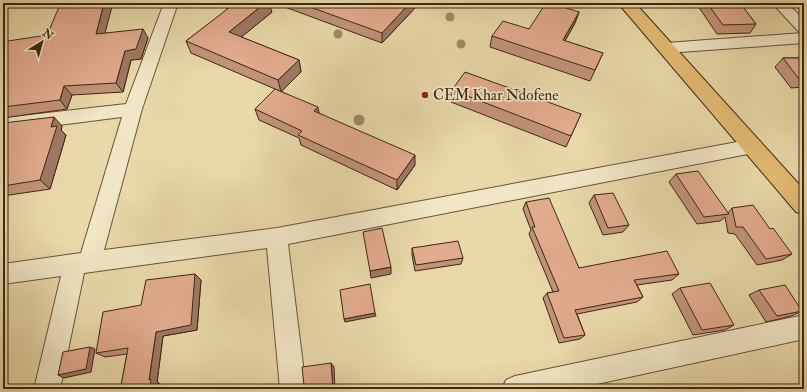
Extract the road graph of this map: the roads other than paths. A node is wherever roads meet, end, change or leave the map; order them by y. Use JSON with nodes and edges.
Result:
{"nodes":[{"id":1,"x":171,"y":3,"type":"edge"},
{"id":2,"x":626,"y":3,"type":"edge"},
{"id":3,"x":779,"y":3,"type":"edge"},
{"id":4,"x":804,"y":29,"type":"edge"},
{"id":5,"x":804,"y":38,"type":"edge"},
{"id":6,"x":666,"y":48,"type":"junction"},
{"id":7,"x":133,"y":108,"type":"junction"},
{"id":8,"x":3,"y":125,"type":"edge"},
{"id":9,"x":753,"y":146,"type":"junction"},
{"id":10,"x":804,"y":206,"type":"edge"},
{"id":11,"x":277,"y":237,"type":"junction"},
{"id":12,"x":83,"y":262,"type":"junction"},
{"id":13,"x":3,"y":274,"type":"edge"},
{"id":14,"x":804,"y":327,"type":"edge"},
{"id":15,"x":47,"y":389,"type":"edge"},
{"id":16,"x":293,"y":389,"type":"edge"},
{"id":17,"x":515,"y":389,"type":"edge"}],
"edges":[{"from":1,"to":7,"type":"street"},
{"from":2,"to":6,"type":"main road"},
{"from":3,"to":4,"type":"street"},
{"from":5,"to":6,"type":"street"},
{"from":6,"to":9,"type":"main road"},
{"from":7,"to":8,"type":"street"},
{"from":7,"to":12,"type":"street"},
{"from":9,"to":10,"type":"main road"},
{"from":9,"to":11,"type":"street"},
{"from":11,"to":12,"type":"street"},
{"from":11,"to":16,"type":"street"},
{"from":12,"to":13,"type":"street"},
{"from":12,"to":15,"type":"street"},
{"from":14,"to":17,"type":"street"}]}
